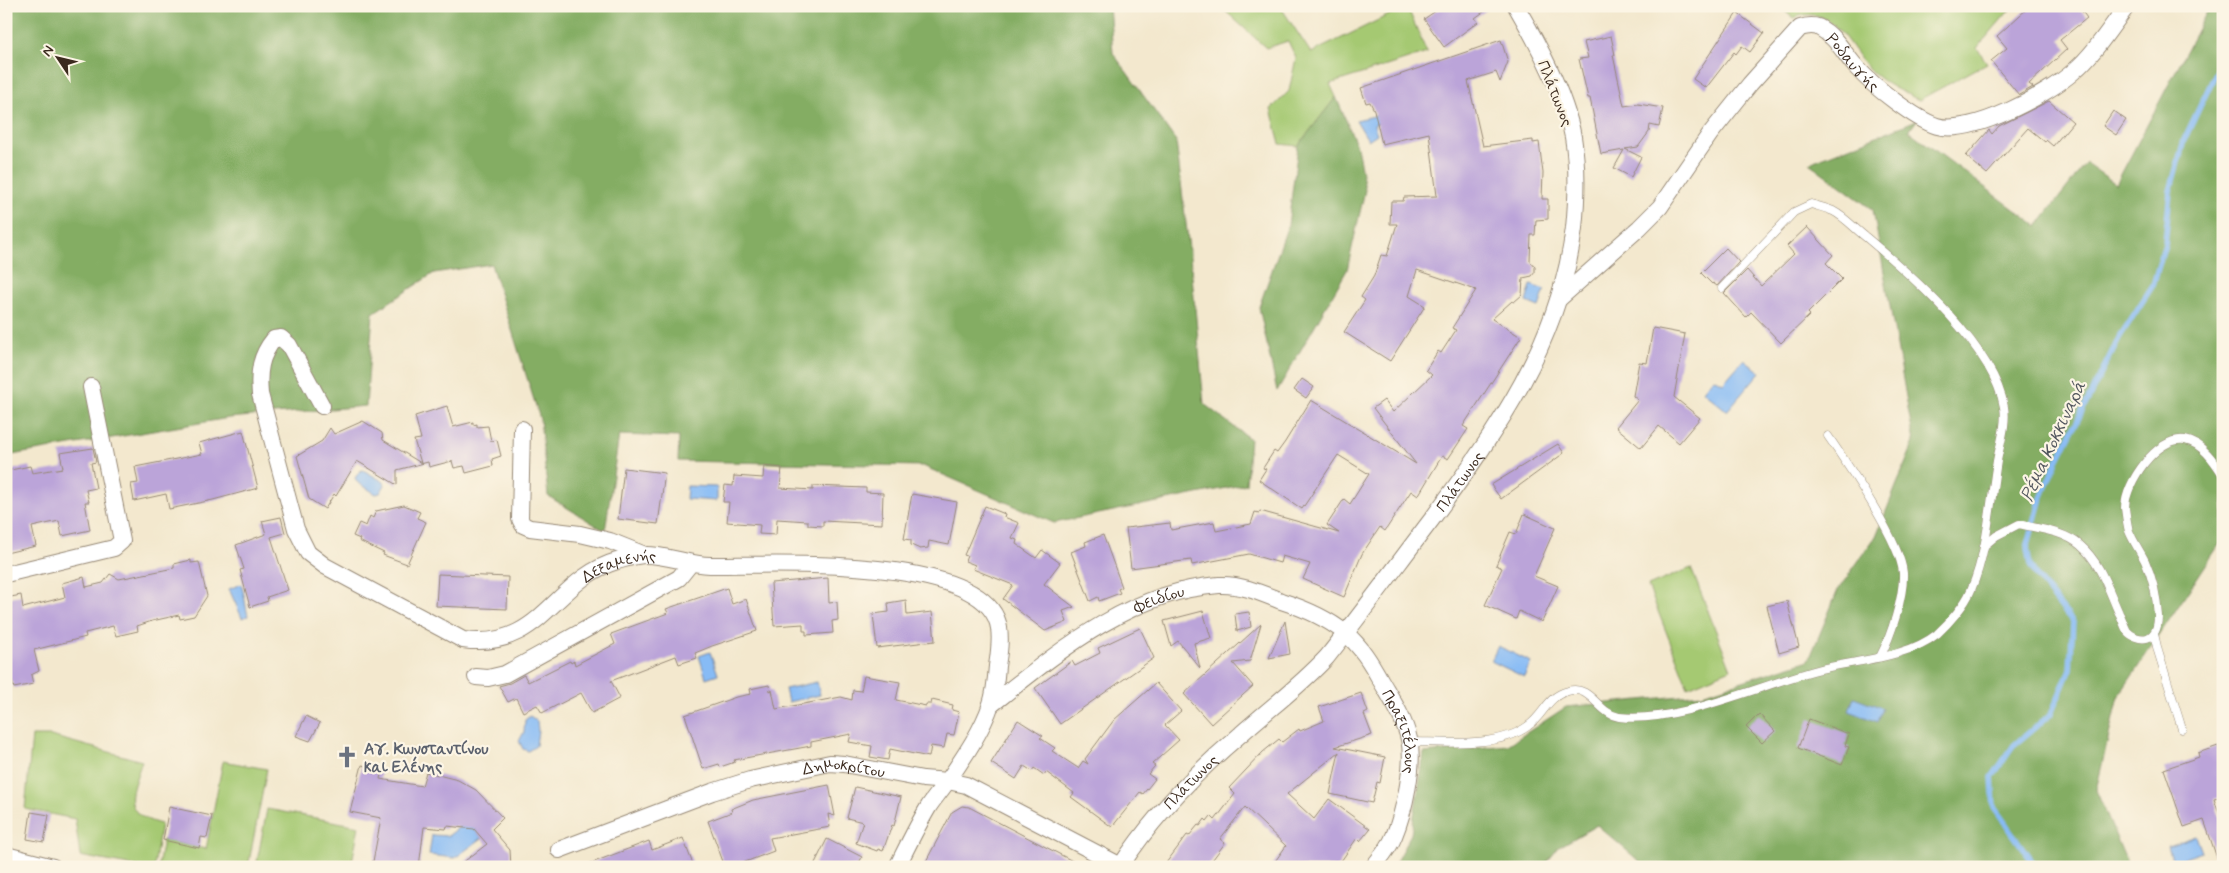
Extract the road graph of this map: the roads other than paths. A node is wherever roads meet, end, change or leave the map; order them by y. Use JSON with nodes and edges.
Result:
{"nodes":[{"id":1,"x":1516,"y":6,"type":"edge"},
{"id":2,"x":2127,"y":6,"type":"edge"},
{"id":3,"x":1722,"y":288,"type":"dead end"},
{"id":4,"x":1560,"y":298,"type":"junction"},
{"id":5,"x":90,"y":387,"type":"dead end"},
{"id":6,"x":322,"y":406,"type":"dead end"},
{"id":7,"x":522,"y":429,"type":"dead end"},
{"id":8,"x":1828,"y":436,"type":"dead end"},
{"id":9,"x":2223,"y":475,"type":"edge"},
{"id":10,"x":1984,"y":546,"type":"junction"},
{"id":11,"x":646,"y":555,"type":"junction"},
{"id":12,"x":691,"y":563,"type":"junction"},
{"id":13,"x":6,"y":574,"type":"edge"},
{"id":14,"x":1346,"y":633,"type":"junction"},
{"id":15,"x":2154,"y":634,"type":"junction"},
{"id":16,"x":1880,"y":657,"type":"junction"},
{"id":17,"x":476,"y":677,"type":"dead end"},
{"id":18,"x":991,"y":704,"type":"junction"},
{"id":19,"x":2182,"y":728,"type":"dead end"},
{"id":20,"x":1410,"y":742,"type":"junction"},
{"id":21,"x":948,"y":781,"type":"junction"},
{"id":22,"x":560,"y":850,"type":"dead end"},
{"id":23,"x":6,"y":855,"type":"edge"},
{"id":24,"x":1121,"y":866,"type":"edge"},
{"id":25,"x":53,"y":867,"type":"edge"},
{"id":26,"x":897,"y":867,"type":"edge"},
{"id":27,"x":1373,"y":867,"type":"edge"}],
"edges":[{"from":1,"to":4,"type":"street","name":"Πλάτωνος"},
{"from":2,"to":4,"type":"street","name":"Ροδαυγής"},
{"from":3,"to":10,"type":"lane"},
{"from":4,"to":14,"type":"street","name":"Πλάτωνος"},
{"from":5,"to":13,"type":"street"},
{"from":6,"to":11,"type":"street","name":"Δεξαμενής"},
{"from":7,"to":11,"type":"street"},
{"from":8,"to":16,"type":"lane"},
{"from":9,"to":15,"type":"lane"},
{"from":10,"to":15,"type":"lane"},
{"from":10,"to":16,"type":"lane"},
{"from":11,"to":12,"type":"street","name":"Δεξαμενής"},
{"from":12,"to":17,"type":"street"},
{"from":12,"to":18,"type":"street","name":"Δεξαμενής"},
{"from":14,"to":18,"type":"street","name":"Φειδίου"},
{"from":14,"to":20,"type":"street","name":"Πραξιτέλους"},
{"from":14,"to":24,"type":"street","name":"Πλάτωνος"},
{"from":15,"to":19,"type":"lane"},
{"from":16,"to":20,"type":"lane"},
{"from":18,"to":21,"type":"street","name":"Δεξαμενής"},
{"from":20,"to":27,"type":"street","name":"Πραξιτέλους"},
{"from":21,"to":22,"type":"street","name":"Δημοκρίτου"},
{"from":21,"to":24,"type":"street","name":"Δημοκρίτου"},
{"from":21,"to":26,"type":"street","name":"Δεξαμενής"},
{"from":23,"to":25,"type":"street"}]}
